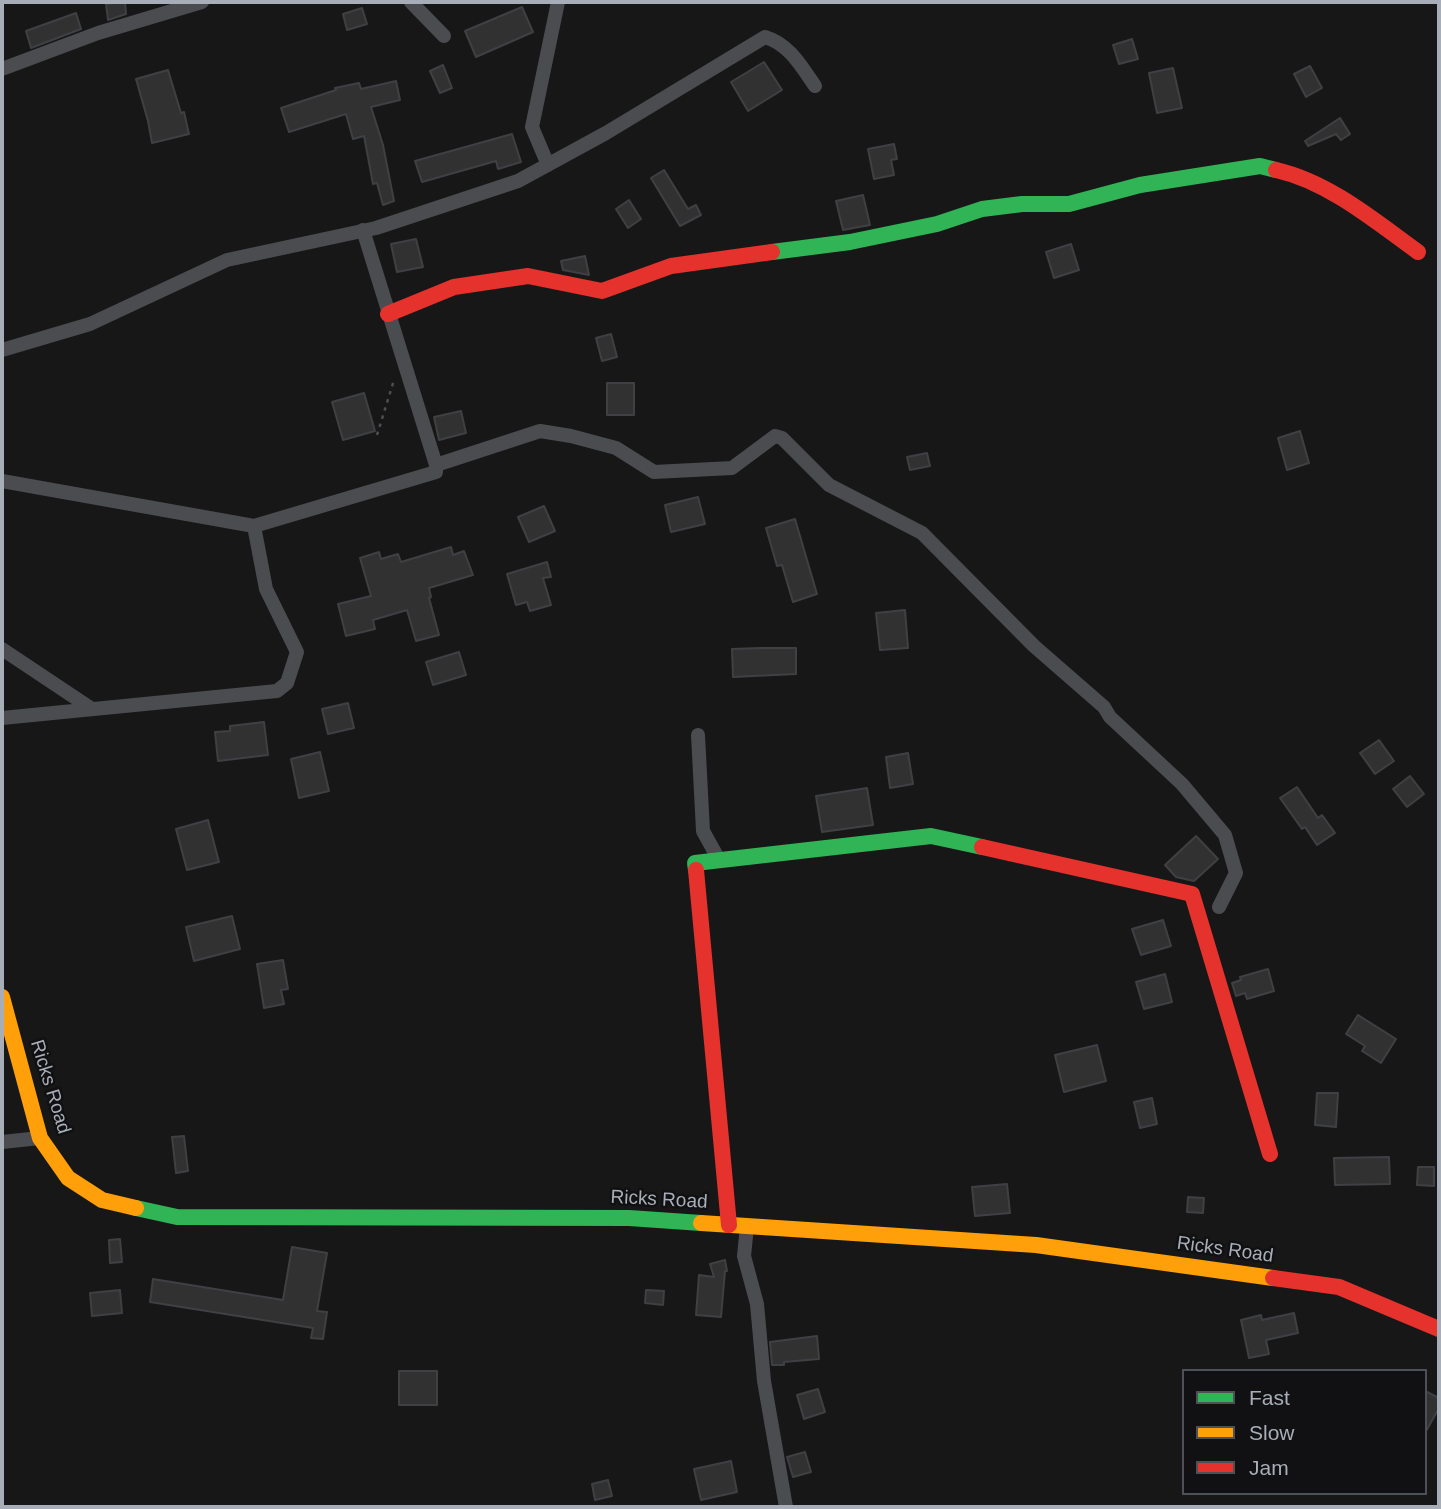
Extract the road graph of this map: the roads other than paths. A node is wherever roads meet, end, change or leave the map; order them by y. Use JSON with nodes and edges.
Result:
{"nodes":[{"id":1,"x":202,"y":2,"type":"edge"},
{"id":2,"x":411,"y":2,"type":"edge"},
{"id":3,"x":558,"y":2,"type":"edge"},
{"id":4,"x":444,"y":36,"type":"dead end"},
{"id":5,"x":2,"y":69,"type":"edge"},
{"id":6,"x":815,"y":86,"type":"dead end"},
{"id":7,"x":548,"y":165,"type":"junction"},
{"id":8,"x":363,"y":230,"type":"junction"},
{"id":9,"x":1418,"y":252,"type":"dead end"},
{"id":10,"x":388,"y":314,"type":"junction"},
{"id":11,"x":2,"y":350,"type":"edge"},
{"id":12,"x":436,"y":465,"type":"junction"},
{"id":13,"x":2,"y":481,"type":"edge"},
{"id":14,"x":254,"y":526,"type":"junction"},
{"id":15,"x":2,"y":649,"type":"edge"},
{"id":16,"x":92,"y":709,"type":"junction"},
{"id":17,"x":2,"y":718,"type":"edge"},
{"id":18,"x":698,"y":735,"type":"dead end"},
{"id":19,"x":719,"y":860,"type":"junction"},
{"id":20,"x":1219,"y":907,"type":"dead end"},
{"id":21,"x":2,"y":997,"type":"edge"},
{"id":22,"x":40,"y":1138,"type":"junction"},
{"id":23,"x":2,"y":1142,"type":"edge"},
{"id":24,"x":1270,"y":1154,"type":"dead end"},
{"id":25,"x":729,"y":1225,"type":"junction"},
{"id":26,"x":747,"y":1226,"type":"junction"},
{"id":27,"x":1439,"y":1329,"type":"edge"},
{"id":28,"x":786,"y":1507,"type":"edge"}],
"edges":[{"from":1,"to":5,"type":"street"},
{"from":2,"to":4,"type":"street"},
{"from":3,"to":7,"type":"street"},
{"from":6,"to":7,"type":"street"},
{"from":7,"to":8,"type":"street"},
{"from":8,"to":10,"type":"street"},
{"from":8,"to":11,"type":"street"},
{"from":9,"to":10,"type":"street"},
{"from":10,"to":12,"type":"street"},
{"from":12,"to":14,"type":"street"},
{"from":12,"to":20,"type":"street"},
{"from":13,"to":14,"type":"street"},
{"from":14,"to":16,"type":"street"},
{"from":15,"to":16,"type":"street"},
{"from":16,"to":17,"type":"street"},
{"from":18,"to":19,"type":"street"},
{"from":19,"to":24,"type":"street"},
{"from":19,"to":25,"type":"street"},
{"from":21,"to":22,"type":"street","name":"Ricks Road"},
{"from":22,"to":23,"type":"street"},
{"from":22,"to":25,"type":"street","name":"Ricks Road"},
{"from":25,"to":26,"type":"street","name":"Ricks Road"},
{"from":26,"to":27,"type":"street","name":"Ricks Road"},
{"from":26,"to":28,"type":"street"}]}
